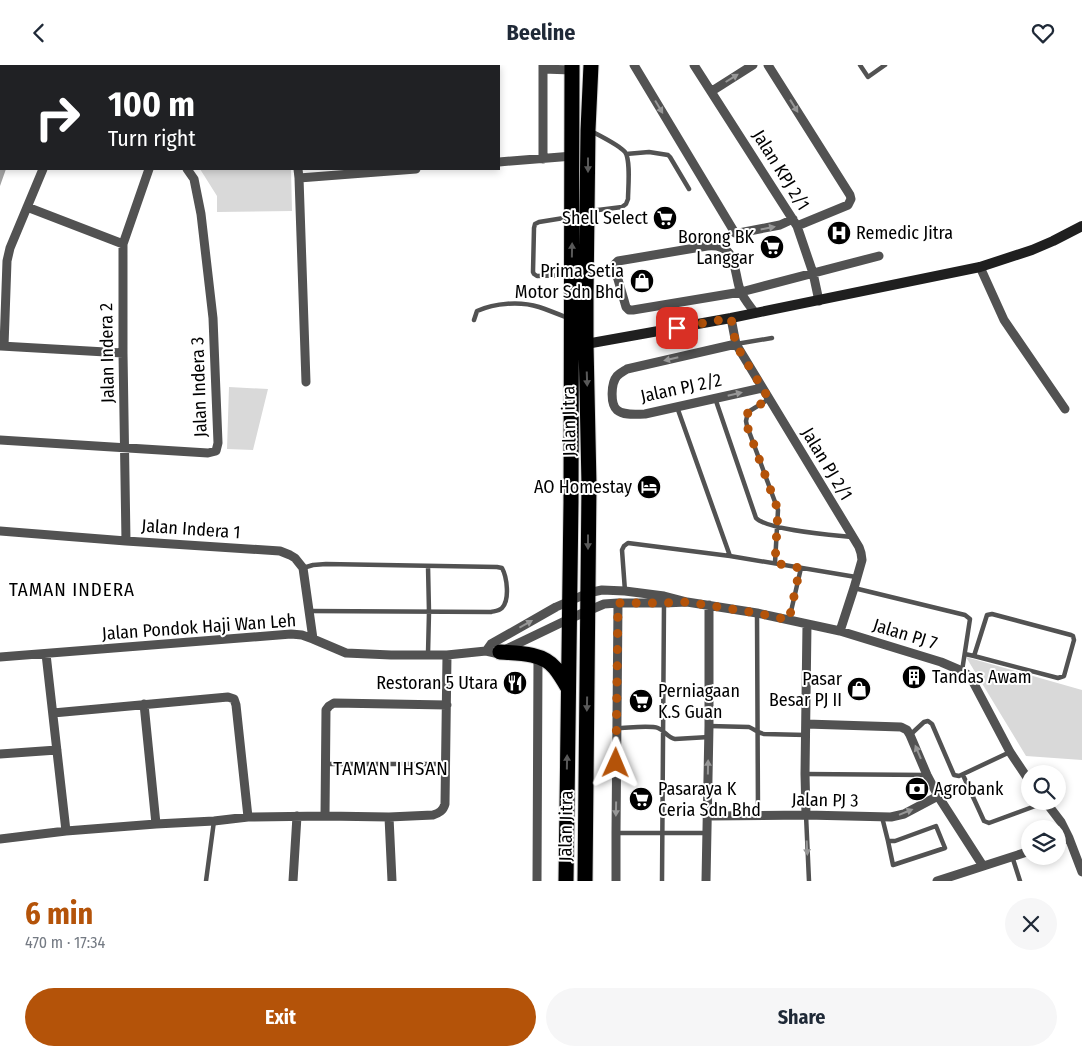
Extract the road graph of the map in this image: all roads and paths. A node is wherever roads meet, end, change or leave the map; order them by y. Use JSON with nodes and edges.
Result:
{"nodes":[{"id":1,"x":591,"y":65,"type":"edge"},
{"id":2,"x":634,"y":65,"type":"edge"},
{"id":3,"x":694,"y":65,"type":"edge"},
{"id":4,"x":753,"y":65,"type":"edge"},
{"id":5,"x":768,"y":65,"type":"edge"},
{"id":6,"x":860,"y":65,"type":"edge"},
{"id":7,"x":885,"y":65,"type":"edge"},
{"id":8,"x":543,"y":67,"type":"edge"},
{"id":9,"x":572,"y":67,"type":"edge"},
{"id":10,"x":712,"y":91,"type":"junction"},
{"id":11,"x":588,"y":129,"type":"junction"},
{"id":12,"x":626,"y":154,"type":"junction"},
{"id":13,"x":573,"y":156,"type":"junction"},
{"id":14,"x":543,"y":159,"type":"junction"},
{"id":15,"x":500,"y":162,"type":"edge"},
{"id":16,"x":43,"y":170,"type":"edge"},
{"id":17,"x":149,"y":170,"type":"edge"},
{"id":18,"x":188,"y":170,"type":"edge"},
{"id":19,"x":392,"y":170,"type":"edge"},
{"id":20,"x":344,"y":172,"type":"edge"},
{"id":21,"x":298,"y":173,"type":"edge"},
{"id":22,"x":689,"y":189,"type":"dead end"},
{"id":23,"x":27,"y":207,"type":"junction"},
{"id":24,"x":587,"y":211,"type":"junction"},
{"id":25,"x":572,"y":217,"type":"junction"},
{"id":26,"x":795,"y":223,"type":"junction"},
{"id":27,"x":1082,"y":226,"type":"edge"},
{"id":28,"x":123,"y":244,"type":"junction"},
{"id":29,"x":879,"y":256,"type":"dead end"},
{"id":30,"x":980,"y":267,"type":"junction"},
{"id":31,"x":813,"y":273,"type":"junction"},
{"id":32,"x":571,"y":275,"type":"junction"},
{"id":33,"x":741,"y":292,"type":"junction"},
{"id":34,"x":819,"y":301,"type":"junction"},
{"id":35,"x":756,"y":313,"type":"junction"},
{"id":36,"x":731,"y":318,"type":"junction"},
{"id":37,"x":474,"y":320,"type":"dead end"},
{"id":38,"x":571,"y":320,"type":"junction"},
{"id":39,"x":772,"y":338,"type":"dead end"},
{"id":40,"x":586,"y":345,"type":"junction"},
{"id":41,"x":736,"y":345,"type":"junction"},
{"id":42,"x":2,"y":346,"type":"edge"},
{"id":43,"x":123,"y":353,"type":"junction"},
{"id":44,"x":306,"y":382,"type":"dead end"},
{"id":45,"x":762,"y":388,"type":"junction"},
{"id":46,"x":715,"y":398,"type":"junction"},
{"id":47,"x":769,"y":399,"type":"junction"},
{"id":48,"x":677,"y":407,"type":"junction"},
{"id":49,"x":1065,"y":409,"type":"dead end"},
{"id":50,"x":0,"y":440,"type":"edge"},
{"id":51,"x":125,"y":447,"type":"junction"},
{"id":52,"x":778,"y":527,"type":"junction"},
{"id":53,"x":0,"y":531,"type":"edge"},
{"id":54,"x":852,"y":537,"type":"junction"},
{"id":55,"x":126,"y":541,"type":"junction"},
{"id":56,"x":730,"y":556,"type":"junction"},
{"id":57,"x":775,"y":563,"type":"junction"},
{"id":58,"x":428,"y":566,"type":"junction"},
{"id":59,"x":303,"y":568,"type":"junction"},
{"id":60,"x":800,"y":568,"type":"junction"},
{"id":61,"x":857,"y":577,"type":"junction"},
{"id":62,"x":854,"y":588,"type":"junction"},
{"id":63,"x":625,"y":591,"type":"junction"},
{"id":64,"x":588,"y":593,"type":"junction"},
{"id":65,"x":569,"y":601,"type":"junction"},
{"id":66,"x":687,"y":602,"type":"junction"},
{"id":67,"x":618,"y":603,"type":"junction"},
{"id":68,"x":664,"y":603,"type":"junction"},
{"id":69,"x":709,"y":605,"type":"junction"},
{"id":70,"x":309,"y":611,"type":"junction"},
{"id":71,"x":588,"y":611,"type":"junction"},
{"id":72,"x":429,"y":612,"type":"junction"},
{"id":73,"x":757,"y":613,"type":"junction"},
{"id":74,"x":569,"y":619,"type":"junction"},
{"id":75,"x":789,"y":620,"type":"junction"},
{"id":76,"x":807,"y":625,"type":"junction"},
{"id":77,"x":840,"y":631,"type":"junction"},
{"id":78,"x":313,"y":639,"type":"junction"},
{"id":79,"x":493,"y":651,"type":"junction"},
{"id":80,"x":46,"y":654,"type":"junction"},
{"id":81,"x":428,"y":654,"type":"junction"},
{"id":82,"x":965,"y":654,"type":"junction"},
{"id":83,"x":447,"y":655,"type":"junction"},
{"id":84,"x":974,"y":656,"type":"junction"},
{"id":85,"x":0,"y":657,"type":"edge"},
{"id":86,"x":538,"y":657,"type":"junction"},
{"id":87,"x":962,"y":671,"type":"junction"},
{"id":88,"x":568,"y":688,"type":"junction"},
{"id":89,"x":144,"y":704,"type":"junction"},
{"id":90,"x":447,"y":705,"type":"junction"},
{"id":91,"x":52,"y":713,"type":"junction"},
{"id":92,"x":806,"y":724,"type":"junction"},
{"id":93,"x":709,"y":726,"type":"junction"},
{"id":94,"x":617,"y":728,"type":"junction"},
{"id":95,"x":663,"y":731,"type":"junction"},
{"id":96,"x":757,"y":731,"type":"junction"},
{"id":97,"x":806,"y":735,"type":"junction"},
{"id":98,"x":910,"y":735,"type":"junction"},
{"id":99,"x":709,"y":737,"type":"junction"},
{"id":100,"x":57,"y":750,"type":"junction"},
{"id":101,"x":1010,"y":752,"type":"junction"},
{"id":102,"x":0,"y":754,"type":"edge"},
{"id":103,"x":326,"y":763,"type":"junction"},
{"id":104,"x":446,"y":764,"type":"junction"},
{"id":105,"x":1021,"y":768,"type":"edge"},
{"id":106,"x":805,"y":774,"type":"junction"},
{"id":107,"x":927,"y":775,"type":"junction"},
{"id":108,"x":963,"y":775,"type":"junction"},
{"id":109,"x":938,"y":797,"type":"junction"},
{"id":110,"x":1024,"y":810,"type":"edge"},
{"id":111,"x":1051,"y":810,"type":"edge"},
{"id":112,"x":758,"y":815,"type":"junction"},
{"id":113,"x":806,"y":815,"type":"junction"},
{"id":114,"x":297,"y":816,"type":"junction"},
{"id":115,"x":326,"y":816,"type":"junction"},
{"id":116,"x":707,"y":816,"type":"junction"},
{"id":117,"x":248,"y":817,"type":"junction"},
{"id":118,"x":389,"y":817,"type":"junction"},
{"id":119,"x":882,"y":817,"type":"junction"},
{"id":120,"x":214,"y":821,"type":"junction"},
{"id":121,"x":156,"y":824,"type":"junction"},
{"id":122,"x":66,"y":831,"type":"junction"},
{"id":123,"x":616,"y":833,"type":"junction"},
{"id":124,"x":662,"y":833,"type":"junction"},
{"id":125,"x":706,"y":833,"type":"junction"},
{"id":126,"x":1069,"y":837,"type":"junction"},
{"id":127,"x":1066,"y":838,"type":"edge"},
{"id":128,"x":0,"y":839,"type":"edge"},
{"id":129,"x":888,"y":841,"type":"junction"},
{"id":130,"x":1021,"y":854,"type":"edge"},
{"id":131,"x":1012,"y":857,"type":"junction"},
{"id":132,"x":983,"y":866,"type":"junction"},
{"id":133,"x":1082,"y":872,"type":"edge"},
{"id":134,"x":206,"y":881,"type":"edge"},
{"id":135,"x":293,"y":881,"type":"edge"},
{"id":136,"x":392,"y":881,"type":"edge"},
{"id":137,"x":537,"y":881,"type":"edge"},
{"id":138,"x":566,"y":881,"type":"edge"},
{"id":139,"x":585,"y":881,"type":"edge"},
{"id":140,"x":616,"y":881,"type":"edge"},
{"id":141,"x":662,"y":881,"type":"edge"},
{"id":142,"x":706,"y":881,"type":"edge"},
{"id":143,"x":809,"y":881,"type":"edge"},
{"id":144,"x":937,"y":881,"type":"edge"},
{"id":145,"x":1020,"y":881,"type":"edge"}],
"edges":[{"from":1,"to":11,"type":"highway","name":"Jalan Jitra"},
{"from":2,"to":26,"type":"street","one_way":true},
{"from":3,"to":10,"type":"street","name":"Jalan KPJ 2/1"},
{"from":10,"to":4,"type":"street","one_way":true},
{"from":5,"to":26,"type":"street","one_way":true},
{"from":6,"to":7,"type":"lane"},
{"from":8,"to":9,"type":"street"},
{"from":8,"to":14,"type":"street"},
{"from":9,"to":13,"type":"highway","name":"Jalan Jitra"},
{"from":10,"to":26,"type":"street","name":"Jalan KPJ 2/1"},
{"from":11,"to":12,"type":"lane"},
{"from":11,"to":24,"type":"highway","name":"Jalan Jitra","one_way":true},
{"from":12,"to":22,"type":"lane"},
{"from":12,"to":24,"type":"lane"},
{"from":13,"to":14,"type":"street"},
{"from":13,"to":25,"type":"highway","name":"Jalan Jitra"},
{"from":14,"to":15,"type":"street"},
{"from":16,"to":23,"type":"street"},
{"from":17,"to":28,"type":"street","name":"Jalan Indera 2"},
{"from":18,"to":51,"type":"street","name":"Jalan Indera 3"},
{"from":19,"to":20,"type":"street"},
{"from":20,"to":21,"type":"street"},
{"from":21,"to":44,"type":"street"},
{"from":23,"to":28,"type":"street"},
{"from":23,"to":42,"type":"street"},
{"from":24,"to":40,"type":"highway","name":"Jalan Jitra"},
{"from":32,"to":25,"type":"highway","name":"Jalan Jitra","one_way":true},
{"from":25,"to":32,"type":"lane"},
{"from":26,"to":31,"type":"street","name":"Jalan KPJ 2/1"},
{"from":27,"to":30,"type":"main road"},
{"from":28,"to":43,"type":"street","name":"Jalan Indera 2"},
{"from":29,"to":31,"type":"street"},
{"from":30,"to":34,"type":"main road"},
{"from":30,"to":49,"type":"street"},
{"from":31,"to":33,"type":"street"},
{"from":31,"to":34,"type":"street","name":"Jalan KPJ 2/1"},
{"from":32,"to":38,"type":"highway","name":"Jalan Jitra"},
{"from":33,"to":33,"type":"street"},
{"from":33,"to":35,"type":"street"},
{"from":34,"to":35,"type":"main road"},
{"from":35,"to":36,"type":"main road"},
{"from":36,"to":40,"type":"main road"},
{"from":36,"to":41,"type":"street","name":"Jalan PJ 2/1"},
{"from":37,"to":38,"type":"lane"},
{"from":38,"to":65,"type":"highway","name":"Jalan Jitra"},
{"from":39,"to":41,"type":"lane"},
{"from":40,"to":64,"type":"highway","name":"Jalan Jitra","one_way":true},
{"from":41,"to":45,"type":"street","name":"Jalan PJ 2/1"},
{"from":41,"to":48,"type":"street","name":"Jalan PJ 2/2","one_way":true},
{"from":42,"to":43,"type":"street"},
{"from":43,"to":51,"type":"street","name":"Jalan Indera 2"},
{"from":46,"to":45,"type":"street","name":"Jalan PJ 2/2","one_way":true},
{"from":45,"to":47,"type":"street","name":"Jalan PJ 2/1"},
{"from":46,"to":48,"type":"street","name":"Jalan PJ 2/2"},
{"from":46,"to":52,"type":"lane"},
{"from":47,"to":52,"type":"lane"},
{"from":47,"to":54,"type":"street","name":"Jalan PJ 2/1"},
{"from":48,"to":56,"type":"lane"},
{"from":50,"to":51,"type":"street","name":"Jalan Indera 3"},
{"from":51,"to":55,"type":"street","name":"Jalan Indera 2"},
{"from":52,"to":54,"type":"lane"},
{"from":52,"to":57,"type":"lane"},
{"from":53,"to":55,"type":"street","name":"Jalan Indera 1"},
{"from":54,"to":61,"type":"street","name":"Jalan PJ 2/1"},
{"from":55,"to":59,"type":"street","name":"Jalan Indera 1"},
{"from":56,"to":57,"type":"lane"},
{"from":56,"to":63,"type":"lane"},
{"from":57,"to":60,"type":"lane"},
{"from":58,"to":59,"type":"lane"},
{"from":58,"to":72,"type":"lane"},
{"from":58,"to":72,"type":"lane"},
{"from":59,"to":70,"type":"street"},
{"from":60,"to":61,"type":"lane"},
{"from":60,"to":75,"type":"lane"},
{"from":61,"to":62,"type":"street","name":"Jalan PJ 2/1"},
{"from":62,"to":77,"type":"street","name":"Jalan PJ 2/1"},
{"from":62,"to":82,"type":"lane"},
{"from":63,"to":64,"type":"street"},
{"from":63,"to":66,"type":"street"},
{"from":64,"to":65,"type":"street"},
{"from":64,"to":71,"type":"highway","name":"Jalan Jitra"},
{"from":65,"to":74,"type":"highway","name":"Jalan Jitra"},
{"from":79,"to":65,"type":"street","one_way":true},
{"from":66,"to":68,"type":"street","name":"Jalan Pondok Haji Wan Leh"},
{"from":66,"to":69,"type":"street","name":"Jalan PJ 7"},
{"from":67,"to":68,"type":"street","name":"Jalan Pondok Haji Wan Leh"},
{"from":67,"to":71,"type":"street","name":"Jalan Pondok Haji Wan Leh"},
{"from":67,"to":94,"type":"street"},
{"from":68,"to":95,"type":"lane"},
{"from":69,"to":73,"type":"street","name":"Jalan PJ 7"},
{"from":69,"to":93,"type":"street"},
{"from":70,"to":72,"type":"lane"},
{"from":70,"to":78,"type":"street"},
{"from":71,"to":74,"type":"street","name":"Jalan Pondok Haji Wan Leh"},
{"from":71,"to":139,"type":"highway","name":"Jalan Jitra","one_way":true},
{"from":72,"to":81,"type":"lane"},
{"from":73,"to":75,"type":"street","name":"Jalan PJ 7"},
{"from":73,"to":96,"type":"lane"},
{"from":74,"to":79,"type":"street","name":"Jalan Pondok Haji Wan Leh"},
{"from":74,"to":88,"type":"highway","name":"Jalan Jitra"},
{"from":75,"to":76,"type":"street","name":"Jalan PJ 7"},
{"from":76,"to":77,"type":"street","name":"Jalan PJ 7"},
{"from":76,"to":92,"type":"street"},
{"from":77,"to":87,"type":"street","name":"Jalan PJ 7"},
{"from":78,"to":80,"type":"street","name":"Jalan Pondok Haji Wan Leh"},
{"from":78,"to":81,"type":"street","name":"Jalan Pondok Haji Wan Leh"},
{"from":79,"to":83,"type":"street","name":"Jalan Pondok Haji Wan Leh"},
{"from":79,"to":86,"type":"highway"},
{"from":80,"to":85,"type":"street","name":"Jalan Pondok Haji Wan Leh"},
{"from":80,"to":91,"type":"street"},
{"from":81,"to":83,"type":"street","name":"Jalan Pondok Haji Wan Leh"},
{"from":82,"to":84,"type":"lane"},
{"from":82,"to":87,"type":"lane"},
{"from":83,"to":90,"type":"street"},
{"from":84,"to":84,"type":"lane"},
{"from":86,"to":88,"type":"highway"},
{"from":86,"to":137,"type":"street"},
{"from":87,"to":101,"type":"street","name":"Jalan PJ 7"},
{"from":138,"to":88,"type":"highway","name":"Jalan Jitra","one_way":true},
{"from":89,"to":91,"type":"street"},
{"from":89,"to":117,"type":"street"},
{"from":89,"to":121,"type":"street"},
{"from":90,"to":103,"type":"street"},
{"from":90,"to":104,"type":"street"},
{"from":91,"to":100,"type":"street"},
{"from":92,"to":97,"type":"street"},
{"from":92,"to":98,"type":"street"},
{"from":93,"to":96,"type":"lane"},
{"from":93,"to":99,"type":"street"},
{"from":94,"to":95,"type":"lane"},
{"from":94,"to":123,"type":"street","one_way":true},
{"from":95,"to":99,"type":"lane"},
{"from":95,"to":124,"type":"lane"},
{"from":96,"to":97,"type":"lane"},
{"from":96,"to":112,"type":"lane"},
{"from":97,"to":106,"type":"street"},
{"from":107,"to":98,"type":"street","one_way":true},
{"from":98,"to":108,"type":"lane"},
{"from":116,"to":99,"type":"street","one_way":true},
{"from":100,"to":102,"type":"street"},
{"from":100,"to":122,"type":"street"},
{"from":101,"to":105,"type":"street","name":"Jalan PJ 7"},
{"from":101,"to":108,"type":"lane"},
{"from":103,"to":104,"type":"lane"},
{"from":103,"to":115,"type":"street"},
{"from":104,"to":118,"type":"street"},
{"from":106,"to":107,"type":"lane"},
{"from":106,"to":113,"type":"street"},
{"from":107,"to":109,"type":"street"},
{"from":108,"to":110,"type":"lane"},
{"from":119,"to":109,"type":"street","name":"Jalan PJ 3","one_way":true},
{"from":109,"to":132,"type":"street"},
{"from":111,"to":126,"type":"street"},
{"from":112,"to":113,"type":"street","name":"Jalan PJ 3"},
{"from":112,"to":116,"type":"street","name":"Jalan PJ 3"},
{"from":113,"to":119,"type":"street","name":"Jalan PJ 3"},
{"from":113,"to":143,"type":"lane","one_way":true},
{"from":114,"to":115,"type":"street"},
{"from":114,"to":117,"type":"street"},
{"from":114,"to":135,"type":"street"},
{"from":115,"to":118,"type":"street"},
{"from":116,"to":125,"type":"street"},
{"from":117,"to":120,"type":"street"},
{"from":118,"to":136,"type":"street"},
{"from":119,"to":129,"type":"lane"},
{"from":120,"to":121,"type":"street"},
{"from":120,"to":134,"type":"lane"},
{"from":121,"to":122,"type":"street"},
{"from":122,"to":128,"type":"street"},
{"from":123,"to":124,"type":"lane"},
{"from":123,"to":140,"type":"street"},
{"from":124,"to":125,"type":"lane"},
{"from":124,"to":141,"type":"lane"},
{"from":125,"to":142,"type":"street"},
{"from":126,"to":127,"type":"street"},
{"from":126,"to":133,"type":"street"},
{"from":129,"to":129,"type":"lane"},
{"from":130,"to":131,"type":"street"},
{"from":131,"to":132,"type":"street"},
{"from":131,"to":145,"type":"lane"},
{"from":132,"to":144,"type":"street"}]}
